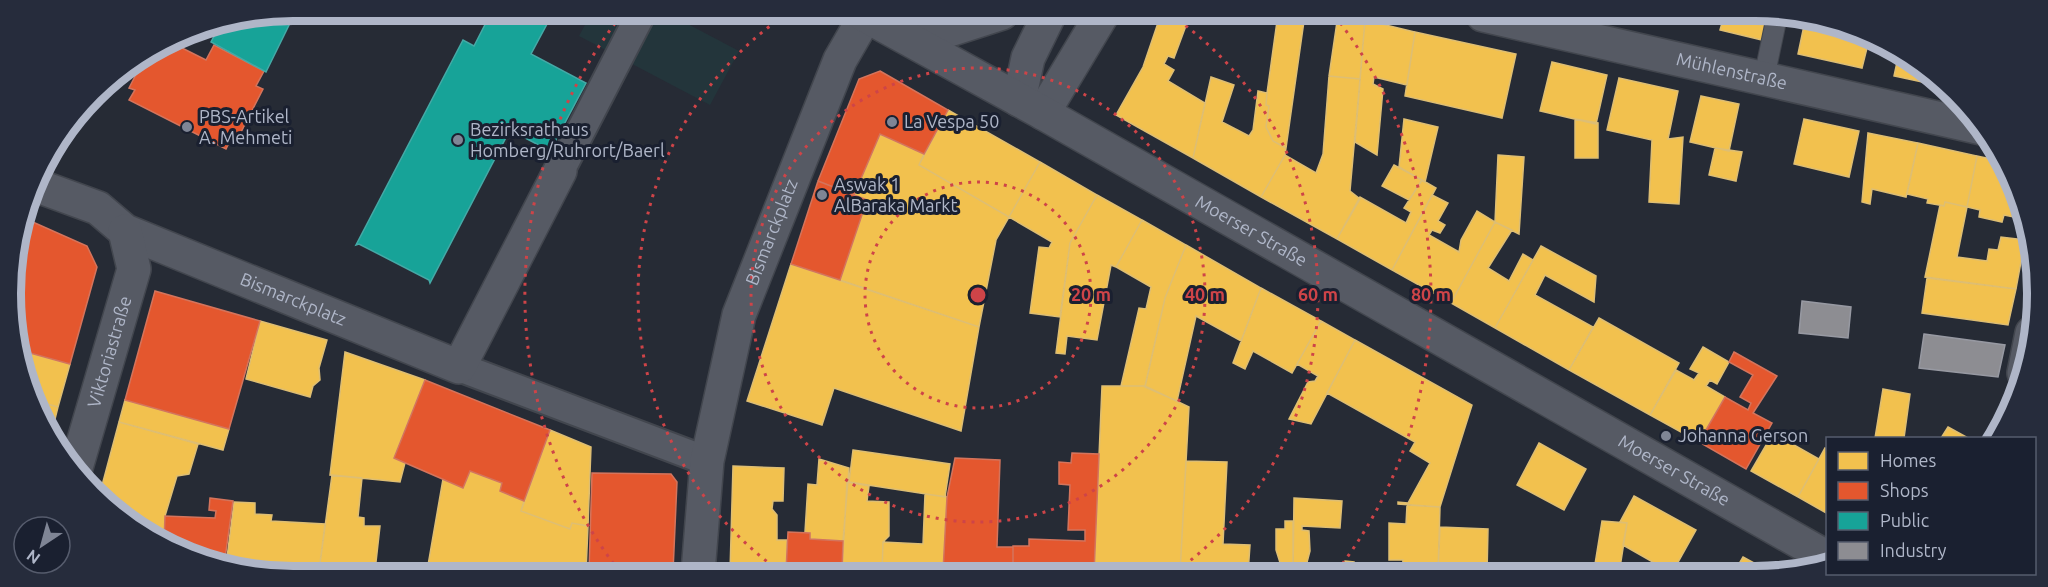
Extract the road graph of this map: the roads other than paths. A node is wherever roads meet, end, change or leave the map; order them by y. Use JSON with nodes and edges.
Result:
{"nodes":[{"id":1,"x":637,"y":21,"type":"edge"},
{"id":2,"x":860,"y":21,"type":"edge"},
{"id":3,"x":876,"y":21,"type":"edge"},
{"id":4,"x":977,"y":21,"type":"edge"},
{"id":5,"x":1046,"y":21,"type":"edge"},
{"id":6,"x":1097,"y":21,"type":"edge"},
{"id":7,"x":1510,"y":21,"type":"edge"},
{"id":8,"x":1776,"y":22,"type":"edge"},
{"id":9,"x":915,"y":41,"type":"junction"},
{"id":10,"x":1764,"y":78,"type":"junction"},
{"id":11,"x":1031,"y":106,"type":"junction"},
{"id":12,"x":1969,"y":125,"type":"edge"},
{"id":13,"x":560,"y":171,"type":"joint"},
{"id":14,"x":43,"y":188,"type":"edge"},
{"id":15,"x":125,"y":231,"type":"junction"},
{"id":16,"x":459,"y":367,"type":"junction"},
{"id":17,"x":78,"y":460,"type":"edge"},
{"id":18,"x":706,"y":461,"type":"junction"},
{"id":19,"x":1825,"y":557,"type":"edge"},
{"id":20,"x":698,"y":566,"type":"edge"}],
"edges":[{"from":1,"to":13,"type":"street"},
{"from":2,"to":18,"type":"street","name":"Bismarckplatz"},
{"from":3,"to":9,"type":"street","name":"Moerser Straße"},
{"from":4,"to":9,"type":"street"},
{"from":5,"to":11,"type":"street"},
{"from":6,"to":11,"type":"street"},
{"from":7,"to":10,"type":"street","name":"Mühlenstraße"},
{"from":8,"to":10,"type":"lane"},
{"from":9,"to":11,"type":"street","name":"Moerser Straße"},
{"from":10,"to":12,"type":"street","name":"Mühlenstraße"},
{"from":11,"to":19,"type":"street","name":"Moerser Straße"},
{"from":13,"to":16,"type":"street"},
{"from":14,"to":15,"type":"street","name":"Bismarckplatz"},
{"from":15,"to":16,"type":"street","name":"Bismarckplatz"},
{"from":15,"to":17,"type":"street","name":"Viktoriastraße"},
{"from":16,"to":18,"type":"street","name":"Bismarckplatz"},
{"from":18,"to":20,"type":"street","name":"Bismarckplatz"}]}
